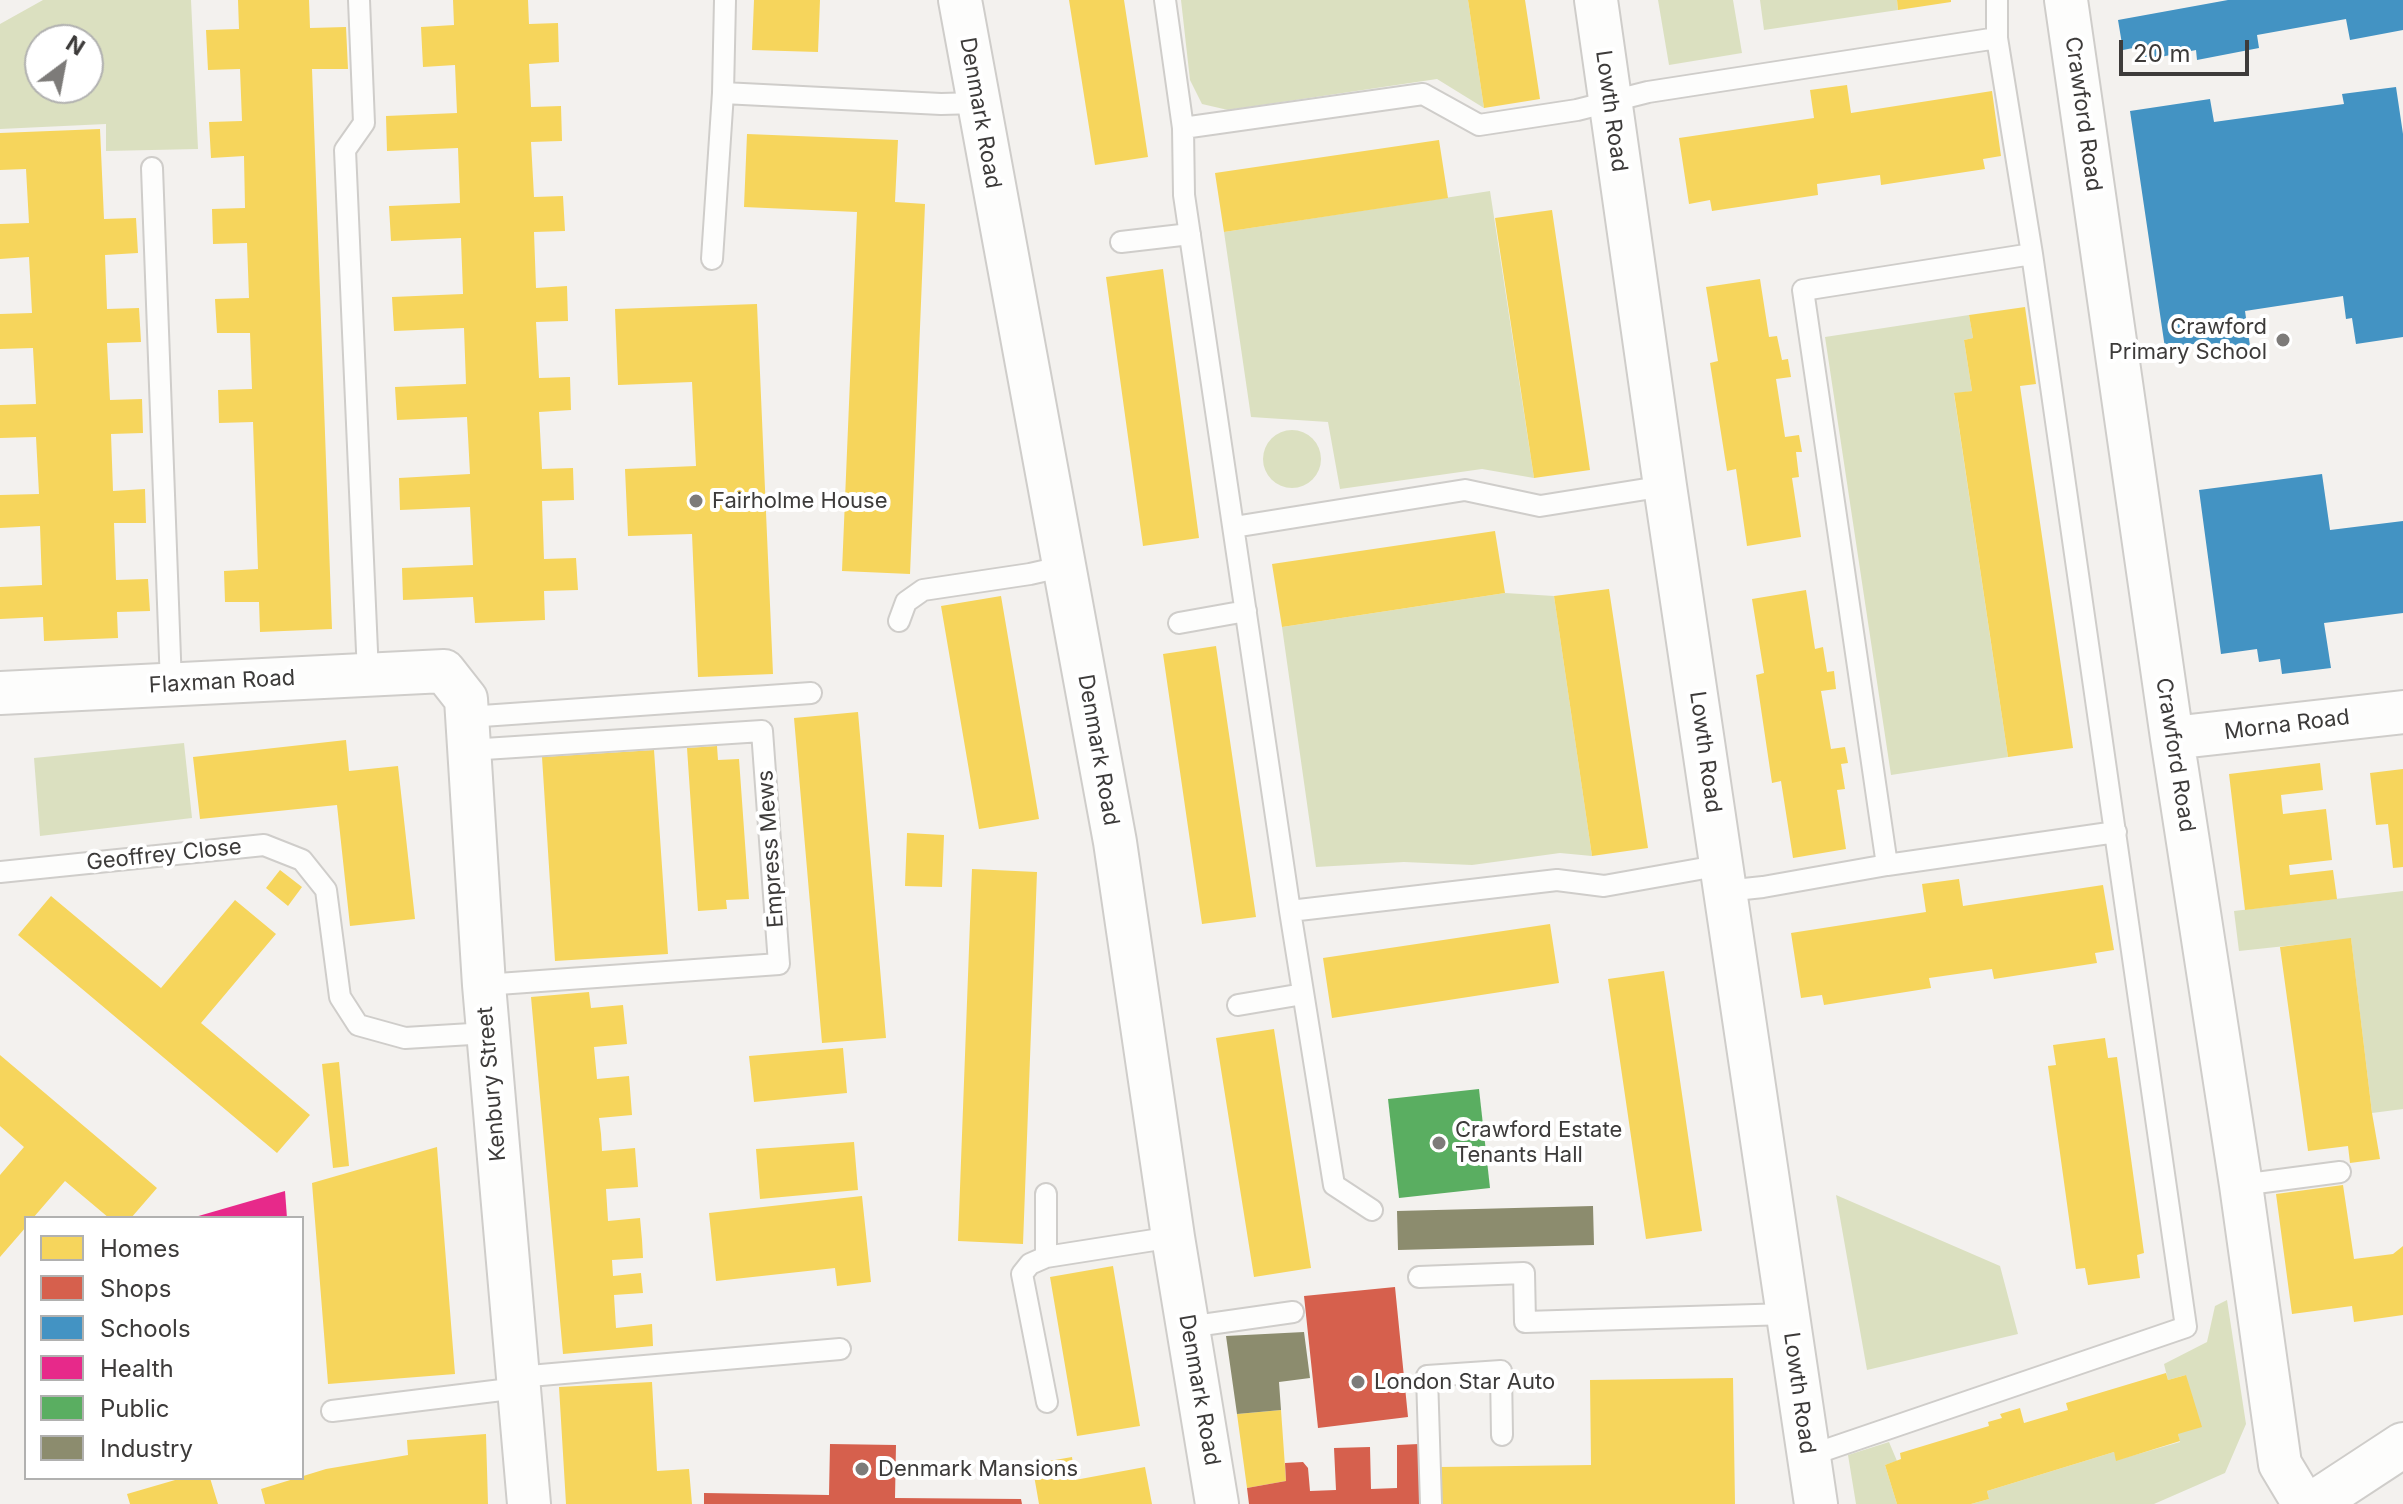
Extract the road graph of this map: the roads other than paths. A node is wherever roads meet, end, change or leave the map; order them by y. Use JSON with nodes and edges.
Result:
{"nodes":[{"id":1,"x":359,"y":0,"type":"edge"},
{"id":2,"x":725,"y":0,"type":"edge"},
{"id":3,"x":960,"y":0,"type":"edge"},
{"id":4,"x":1165,"y":0,"type":"edge"},
{"id":5,"x":1596,"y":0,"type":"edge"},
{"id":6,"x":1997,"y":0,"type":"edge"},
{"id":7,"x":2066,"y":0,"type":"edge"},
{"id":8,"x":1997,"y":38,"type":"junction"},
{"id":9,"x":723,"y":93,"type":"junction"},
{"id":10,"x":1610,"y":102,"type":"junction"},
{"id":11,"x":978,"y":103,"type":"junction"},
{"id":12,"x":1183,"y":128,"type":"junction"},
{"id":13,"x":152,"y":168,"type":"dead end"},
{"id":14,"x":1190,"y":234,"type":"junction"},
{"id":15,"x":1121,"y":242,"type":"dead end"},
{"id":16,"x":2032,"y":254,"type":"junction"},
{"id":17,"x":712,"y":259,"type":"dead end"},
{"id":18,"x":1665,"y":486,"type":"junction"},
{"id":19,"x":1234,"y":527,"type":"junction"},
{"id":20,"x":1065,"y":566,"type":"junction"},
{"id":21,"x":1246,"y":611,"type":"junction"},
{"id":22,"x":899,"y":621,"type":"dead end"},
{"id":23,"x":1179,"y":623,"type":"dead end"},
{"id":24,"x":444,"y":671,"type":"joint"},
{"id":25,"x":368,"y":674,"type":"junction"},
{"id":26,"x":171,"y":685,"type":"junction"},
{"id":27,"x":0,"y":693,"type":"edge"},
{"id":28,"x":811,"y":693,"type":"dead end"},
{"id":29,"x":2403,"y":712,"type":"edge"},
{"id":30,"x":468,"y":734,"type":"junction"},
{"id":31,"x":2172,"y":738,"type":"junction"},
{"id":32,"x":2116,"y":832,"type":"junction"},
{"id":33,"x":1887,"y":865,"type":"junction"},
{"id":34,"x":0,"y":872,"type":"edge"},
{"id":35,"x":1723,"y":878,"type":"junction"},
{"id":36,"x":1290,"y":911,"type":"junction"},
{"id":37,"x":484,"y":985,"type":"junction"},
{"id":38,"x":1303,"y":994,"type":"junction"},
{"id":39,"x":1238,"y":1005,"type":"dead end"},
{"id":40,"x":488,"y":1033,"type":"junction"},
{"id":41,"x":2340,"y":1172,"type":"dead end"},
{"id":42,"x":2241,"y":1185,"type":"junction"},
{"id":43,"x":1046,"y":1194,"type":"dead end"},
{"id":44,"x":1372,"y":1210,"type":"dead end"},
{"id":45,"x":1173,"y":1237,"type":"junction"},
{"id":46,"x":1046,"y":1257,"type":"junction"},
{"id":47,"x":1419,"y":1277,"type":"dead end"},
{"id":48,"x":1293,"y":1312,"type":"dead end"},
{"id":49,"x":1788,"y":1314,"type":"junction"},
{"id":50,"x":1188,"y":1327,"type":"junction"},
{"id":51,"x":840,"y":1349,"type":"dead end"},
{"id":52,"x":518,"y":1383,"type":"junction"},
{"id":53,"x":1047,"y":1402,"type":"dead end"},
{"id":54,"x":332,"y":1411,"type":"dead end"},
{"id":55,"x":1502,"y":1435,"type":"dead end"},
{"id":56,"x":2403,"y":1445,"type":"edge"},
{"id":57,"x":1808,"y":1456,"type":"junction"},
{"id":58,"x":529,"y":1504,"type":"edge"},
{"id":59,"x":1217,"y":1504,"type":"edge"},
{"id":60,"x":1431,"y":1504,"type":"edge"},
{"id":61,"x":1816,"y":1504,"type":"edge"},
{"id":62,"x":2304,"y":1504,"type":"edge"},
{"id":63,"x":2313,"y":1504,"type":"edge"}],
"edges":[{"from":1,"to":25,"type":"lane"},
{"from":2,"to":9,"type":"lane"},
{"from":3,"to":11,"type":"street","name":"Denmark Road"},
{"from":4,"to":12,"type":"lane"},
{"from":5,"to":10,"type":"street","name":"Lowth Road"},
{"from":6,"to":8,"type":"lane"},
{"from":7,"to":31,"type":"street","name":"Crawford Road"},
{"from":8,"to":10,"type":"lane"},
{"from":8,"to":16,"type":"lane"},
{"from":9,"to":11,"type":"lane"},
{"from":9,"to":17,"type":"lane"},
{"from":10,"to":12,"type":"lane"},
{"from":10,"to":18,"type":"street","name":"Lowth Road"},
{"from":11,"to":20,"type":"street","name":"Denmark Road"},
{"from":12,"to":14,"type":"lane"},
{"from":13,"to":26,"type":"lane"},
{"from":14,"to":15,"type":"lane"},
{"from":14,"to":19,"type":"lane"},
{"from":16,"to":32,"type":"lane"},
{"from":16,"to":33,"type":"lane"},
{"from":18,"to":19,"type":"lane"},
{"from":18,"to":35,"type":"street","name":"Lowth Road"},
{"from":19,"to":21,"type":"lane"},
{"from":20,"to":22,"type":"lane"},
{"from":20,"to":45,"type":"street","name":"Denmark Road"},
{"from":21,"to":23,"type":"lane"},
{"from":21,"to":36,"type":"lane"},
{"from":24,"to":25,"type":"street","name":"Flaxman Road"},
{"from":24,"to":30,"type":"street","name":"Kenbury Street"},
{"from":25,"to":26,"type":"street","name":"Flaxman Road"},
{"from":26,"to":27,"type":"street","name":"Flaxman Road"},
{"from":28,"to":30,"type":"lane"},
{"from":29,"to":31,"type":"street","name":"Morna Road"},
{"from":30,"to":37,"type":"street","name":"Kenbury Street"},
{"from":30,"to":37,"type":"lane","name":"Empress Mews"},
{"from":31,"to":42,"type":"street","name":"Crawford Road"},
{"from":32,"to":33,"type":"lane"},
{"from":32,"to":57,"type":"lane"},
{"from":33,"to":35,"type":"lane"},
{"from":34,"to":40,"type":"lane","name":"Geoffrey Close"},
{"from":35,"to":36,"type":"lane"},
{"from":35,"to":49,"type":"street","name":"Lowth Road"},
{"from":36,"to":38,"type":"lane"},
{"from":37,"to":40,"type":"street","name":"Kenbury Street"},
{"from":38,"to":39,"type":"lane"},
{"from":38,"to":44,"type":"lane"},
{"from":40,"to":52,"type":"street","name":"Kenbury Street"},
{"from":41,"to":42,"type":"lane"},
{"from":42,"to":62,"type":"street","name":"Crawford Road"},
{"from":43,"to":46,"type":"lane"},
{"from":45,"to":46,"type":"lane"},
{"from":45,"to":50,"type":"street","name":"Denmark Road"},
{"from":46,"to":53,"type":"lane"},
{"from":47,"to":49,"type":"lane"},
{"from":48,"to":50,"type":"lane"},
{"from":49,"to":57,"type":"street","name":"Lowth Road"},
{"from":50,"to":59,"type":"street","name":"Denmark Road"},
{"from":51,"to":52,"type":"lane"},
{"from":52,"to":54,"type":"lane"},
{"from":52,"to":58,"type":"street","name":"Kenbury Street"},
{"from":55,"to":60,"type":"lane"},
{"from":56,"to":63,"type":"main road"},
{"from":57,"to":61,"type":"street","name":"Lowth Road"}]}
